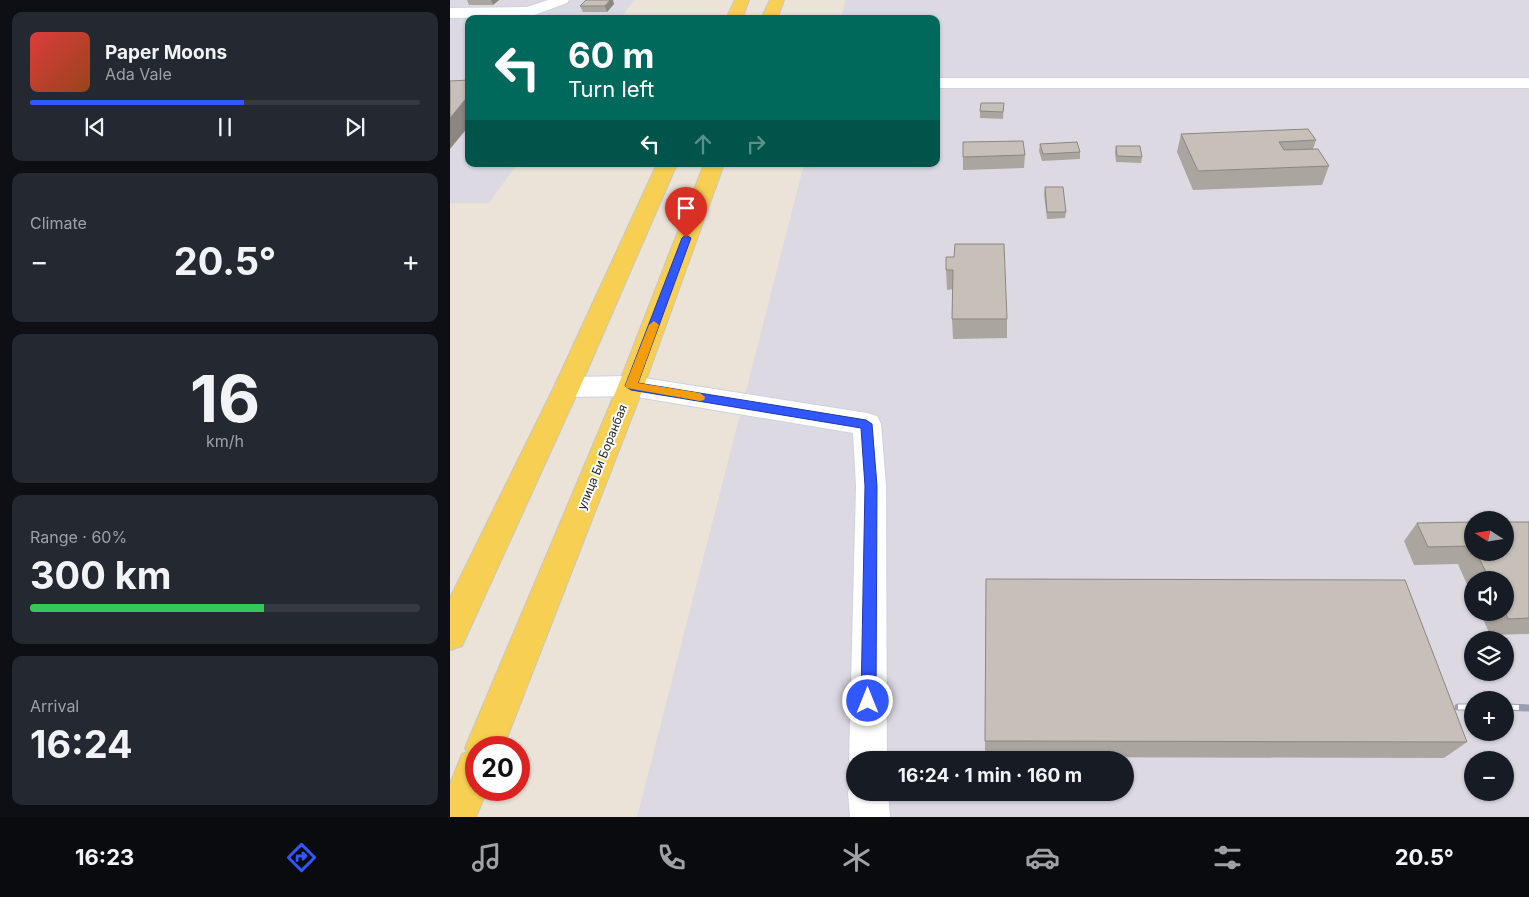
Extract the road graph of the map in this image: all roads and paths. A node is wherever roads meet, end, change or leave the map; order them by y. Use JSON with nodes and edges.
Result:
{"nodes":[{"id":1,"x":562,"y":0,"type":"edge"},
{"id":2,"x":742,"y":0,"type":"edge"},
{"id":3,"x":777,"y":0,"type":"edge"},
{"id":4,"x":450,"y":13,"type":"edge"},
{"id":5,"x":525,"y":15,"type":"edge"},
{"id":6,"x":736,"y":15,"type":"edge"},
{"id":7,"x":771,"y":15,"type":"edge"},
{"id":8,"x":940,"y":83,"type":"edge"},
{"id":9,"x":1529,"y":83,"type":"edge"},
{"id":10,"x":666,"y":167,"type":"edge"},
{"id":11,"x":713,"y":167,"type":"edge"},
{"id":12,"x":631,"y":386,"type":"junction"},
{"id":13,"x":567,"y":387,"type":"junction"},
{"id":14,"x":450,"y":634,"type":"edge"},
{"id":15,"x":489,"y":736,"type":"edge"},
{"id":16,"x":868,"y":751,"type":"edge"},
{"id":17,"x":465,"y":795,"type":"edge"},
{"id":18,"x":869,"y":801,"type":"edge"},
{"id":19,"x":456,"y":817,"type":"edge"},
{"id":20,"x":870,"y":817,"type":"edge"}],
"edges":[{"from":1,"to":5,"type":"lane"},
{"from":2,"to":6,"type":"main road"},
{"from":3,"to":7,"type":"main road"},
{"from":4,"to":5,"type":"lane"},
{"from":8,"to":9,"type":"lane"},
{"from":10,"to":13,"type":"main road"},
{"from":11,"to":12,"type":"main road","name":"улица Би Боранбая"},
{"from":12,"to":13,"type":"lane"},
{"from":12,"to":15,"type":"main road","name":"улица Би Боранбая"},
{"from":12,"to":16,"type":"lane"},
{"from":13,"to":14,"type":"main road"},
{"from":17,"to":19,"type":"main road"},
{"from":18,"to":20,"type":"lane"}]}
